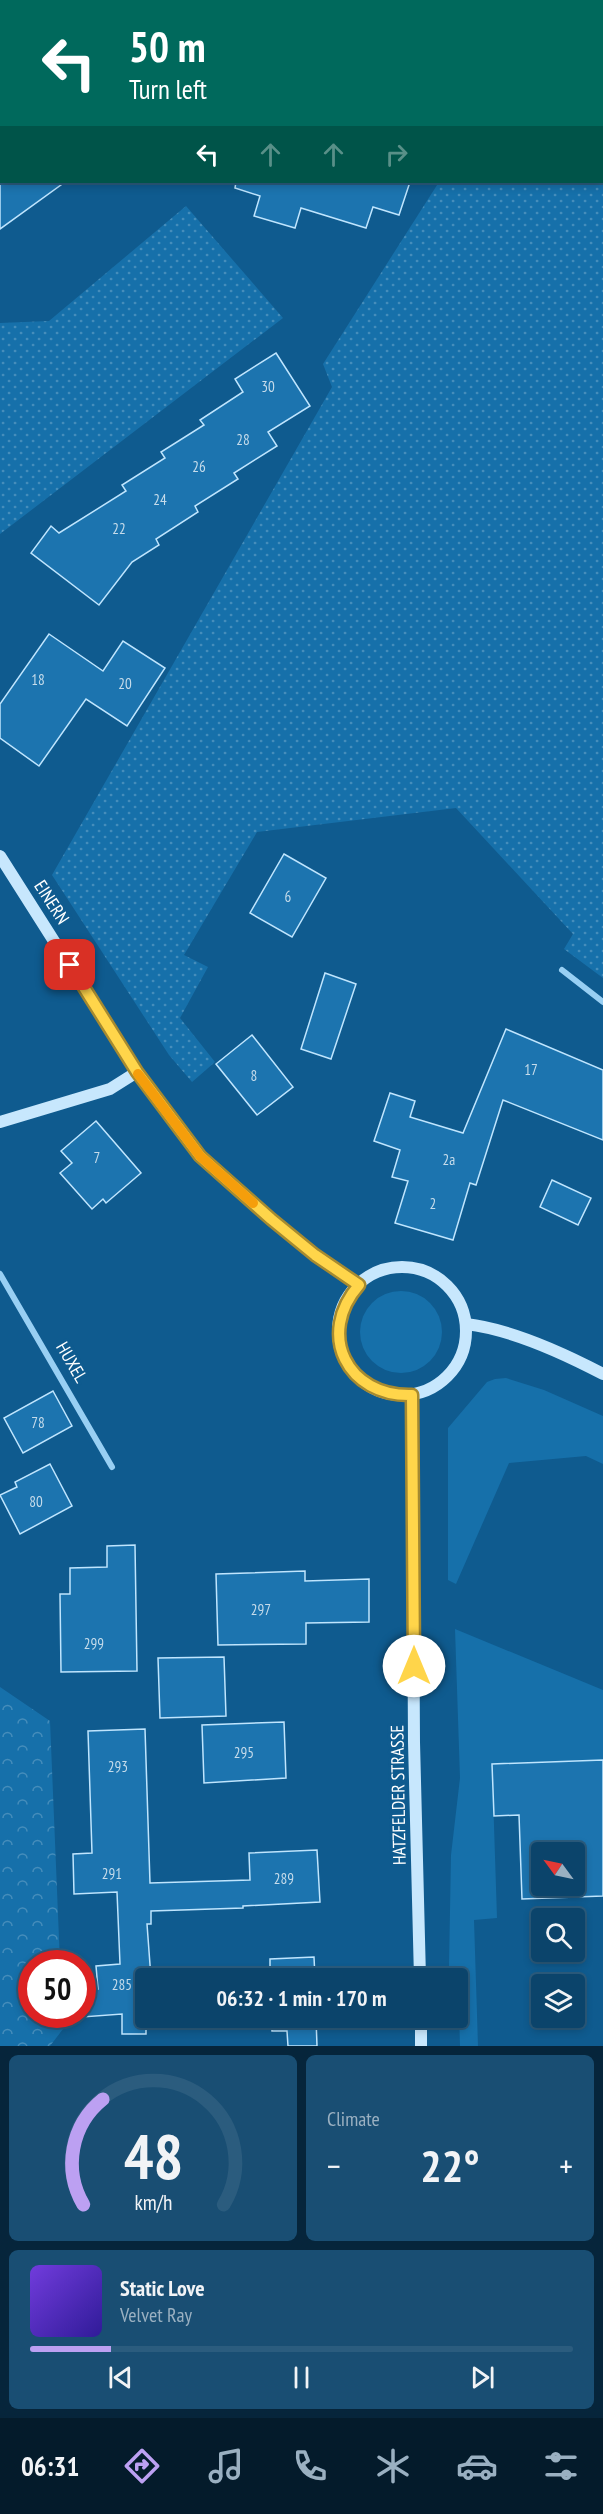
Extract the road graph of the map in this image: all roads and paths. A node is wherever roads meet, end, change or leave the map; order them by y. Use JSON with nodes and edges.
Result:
{"nodes":[{"id":1,"x":0,"y":856,"type":"edge"},
{"id":2,"x":562,"y":970,"type":"dead end"},
{"id":3,"x":603,"y":1002,"type":"edge"},
{"id":4,"x":137,"y":1072,"type":"junction"},
{"id":5,"x":0,"y":1122,"type":"edge"},
{"id":6,"x":0,"y":1274,"type":"edge"},
{"id":7,"x":359,"y":1285,"type":"junction"},
{"id":8,"x":465,"y":1324,"type":"junction"},
{"id":9,"x":603,"y":1374,"type":"edge"},
{"id":10,"x":412,"y":1395,"type":"junction"},
{"id":11,"x":112,"y":1467,"type":"dead end"},
{"id":12,"x":420,"y":1968,"type":"edge"},
{"id":13,"x":421,"y":2028,"type":"edge"},
{"id":14,"x":421,"y":2046,"type":"edge"}],
"edges":[{"from":1,"to":4,"type":"main road","name":"EINERN"},
{"from":2,"to":3,"type":"street"},
{"from":4,"to":5,"type":"main road"},
{"from":4,"to":7,"type":"main road","name":"EINERN"},
{"from":6,"to":11,"type":"street","name":"HUXEL"},
{"from":7,"to":8,"type":"main road"},
{"from":7,"to":10,"type":"main road"},
{"from":8,"to":9,"type":"main road"},
{"from":8,"to":10,"type":"main road"},
{"from":10,"to":12,"type":"main road","name":"HATZFELDER STRASSE"},
{"from":13,"to":14,"type":"main road"}]}
